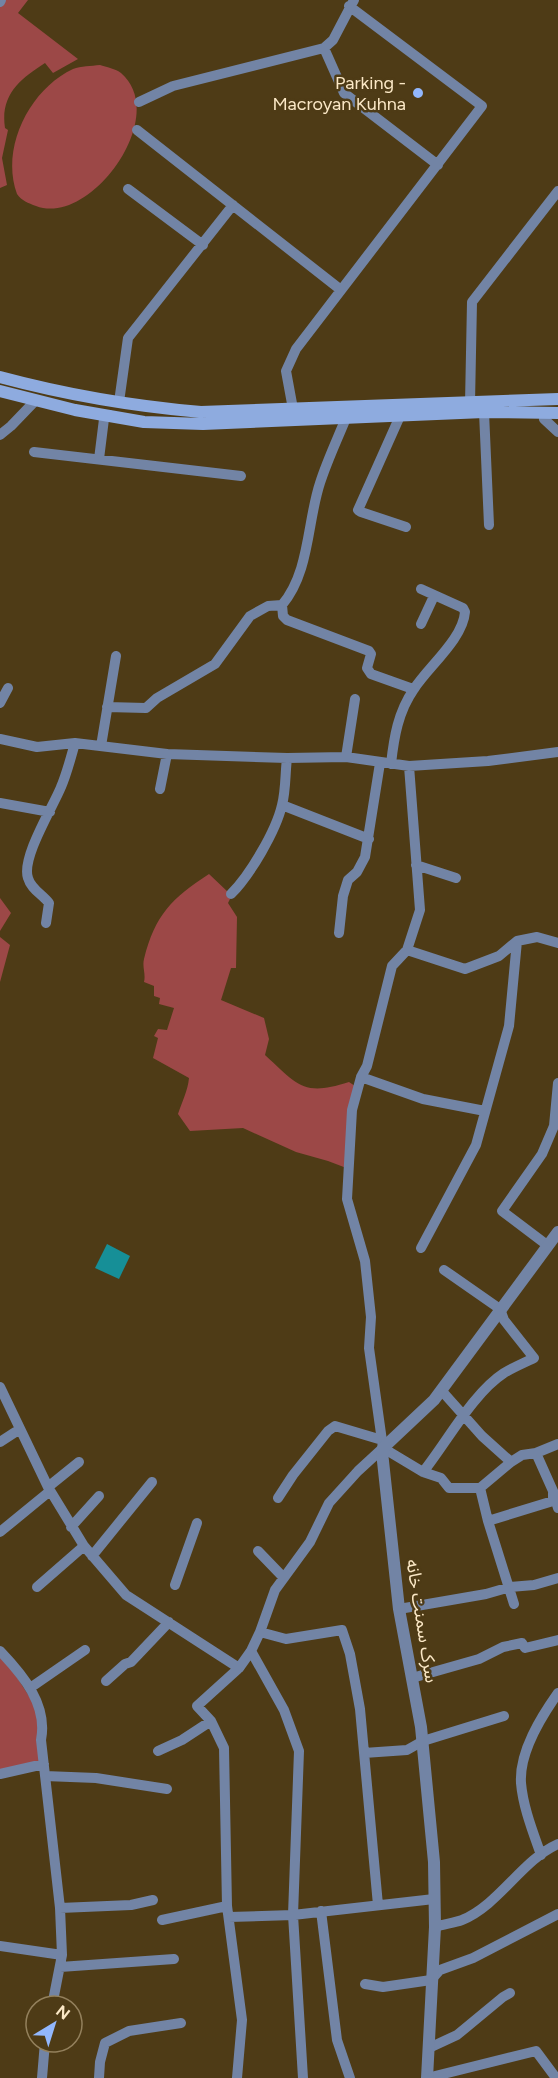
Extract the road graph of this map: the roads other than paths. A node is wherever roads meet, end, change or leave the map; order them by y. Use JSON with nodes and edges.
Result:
{"nodes":[{"id":1,"x":351,"y":3,"type":"edge"},
{"id":2,"x":324,"y":48,"type":"junction"},
{"id":3,"x":139,"y":102,"type":"dead end"},
{"id":4,"x":137,"y":130,"type":"dead end"},
{"id":5,"x":438,"y":165,"type":"junction"},
{"id":6,"x":128,"y":189,"type":"dead end"},
{"id":7,"x":558,"y":191,"type":"edge"},
{"id":8,"x":233,"y":205,"type":"junction"},
{"id":9,"x":203,"y":245,"type":"junction"},
{"id":10,"x":341,"y":290,"type":"junction"},
{"id":11,"x":0,"y":377,"type":"edge"},
{"id":12,"x":0,"y":391,"type":"edge"},
{"id":13,"x":558,"y":399,"type":"edge"},
{"id":14,"x":36,"y":400,"type":"junction"},
{"id":15,"x":119,"y":402,"type":"junction"},
{"id":16,"x":470,"y":403,"type":"junction"},
{"id":17,"x":293,"y":409,"type":"junction"},
{"id":18,"x":484,"y":412,"type":"junction"},
{"id":19,"x":346,"y":413,"type":"junction"},
{"id":20,"x":552,"y":413,"type":"edge"},
{"id":21,"x":109,"y":415,"type":"junction"},
{"id":22,"x":400,"y":416,"type":"junction"},
{"id":23,"x":558,"y":432,"type":"edge"},
{"id":24,"x":0,"y":435,"type":"edge"},
{"id":25,"x":34,"y":452,"type":"dead end"},
{"id":26,"x":99,"y":459,"type":"junction"},
{"id":27,"x":241,"y":476,"type":"dead end"},
{"id":28,"x":489,"y":525,"type":"dead end"},
{"id":29,"x":406,"y":527,"type":"dead end"},
{"id":30,"x":421,"y":589,"type":"dead end"},
{"id":31,"x":434,"y":596,"type":"junction"},
{"id":32,"x":282,"y":605,"type":"junction"},
{"id":33,"x":421,"y":624,"type":"dead end"},
{"id":34,"x":116,"y":656,"type":"dead end"},
{"id":35,"x":9,"y":688,"type":"dead end"},
{"id":36,"x":413,"y":689,"type":"junction"},
{"id":37,"x":355,"y":699,"type":"dead end"},
{"id":38,"x":0,"y":703,"type":"edge"},
{"id":39,"x":107,"y":707,"type":"junction"},
{"id":40,"x":0,"y":739,"type":"edge"},
{"id":41,"x":75,"y":742,"type":"junction"},
{"id":42,"x":101,"y":746,"type":"junction"},
{"id":43,"x":558,"y":752,"type":"edge"},
{"id":44,"x":166,"y":754,"type":"junction"},
{"id":45,"x":346,"y":757,"type":"junction"},
{"id":46,"x":287,"y":758,"type":"junction"},
{"id":47,"x":386,"y":764,"type":"junction"},
{"id":48,"x":409,"y":766,"type":"junction"},
{"id":49,"x":160,"y":789,"type":"dead end"},
{"id":50,"x":0,"y":803,"type":"edge"},
{"id":51,"x":282,"y":805,"type":"junction"},
{"id":52,"x":50,"y":812,"type":"junction"},
{"id":53,"x":369,"y":839,"type":"junction"},
{"id":54,"x":416,"y":865,"type":"junction"},
{"id":55,"x":456,"y":878,"type":"dead end"},
{"id":56,"x":231,"y":894,"type":"dead end"},
{"id":57,"x":46,"y":923,"type":"dead end"},
{"id":58,"x":339,"y":933,"type":"dead end"},
{"id":59,"x":517,"y":941,"type":"junction"},
{"id":60,"x":558,"y":943,"type":"edge"},
{"id":61,"x":407,"y":950,"type":"junction"},
{"id":62,"x":361,"y":1077,"type":"junction"},
{"id":63,"x":558,"y":1083,"type":"edge"},
{"id":64,"x":485,"y":1111,"type":"junction"},
{"id":65,"x":558,"y":1232,"type":"edge"},
{"id":66,"x":548,"y":1245,"type":"junction"},
{"id":67,"x":421,"y":1248,"type":"dead end"},
{"id":68,"x":444,"y":1270,"type":"dead end"},
{"id":69,"x":500,"y":1309,"type":"junction"},
{"id":70,"x":0,"y":1387,"type":"edge"},
{"id":71,"x":441,"y":1390,"type":"junction"},
{"id":72,"x":465,"y":1415,"type":"junction"},
{"id":73,"x":20,"y":1429,"type":"junction"},
{"id":74,"x":0,"y":1442,"type":"edge"},
{"id":75,"x":383,"y":1444,"type":"junction"},
{"id":76,"x":558,"y":1444,"type":"edge"},
{"id":77,"x":536,"y":1453,"type":"junction"},
{"id":78,"x":511,"y":1461,"type":"junction"},
{"id":79,"x":79,"y":1462,"type":"dead end"},
{"id":80,"x":423,"y":1472,"type":"junction"},
{"id":81,"x":152,"y":1482,"type":"dead end"},
{"id":82,"x":480,"y":1488,"type":"junction"},
{"id":83,"x":49,"y":1489,"type":"junction"},
{"id":84,"x":553,"y":1491,"type":"junction"},
{"id":85,"x":99,"y":1496,"type":"dead end"},
{"id":86,"x":278,"y":1498,"type":"dead end"},
{"id":87,"x":558,"y":1508,"type":"edge"},
{"id":88,"x":488,"y":1521,"type":"junction"},
{"id":89,"x":197,"y":1523,"type":"dead end"},
{"id":90,"x":71,"y":1527,"type":"junction"},
{"id":91,"x":0,"y":1532,"type":"edge"},
{"id":92,"x":84,"y":1546,"type":"junction"},
{"id":93,"x":258,"y":1551,"type":"dead end"},
{"id":94,"x":92,"y":1556,"type":"junction"},
{"id":95,"x":284,"y":1578,"type":"junction"},
{"id":96,"x":558,"y":1578,"type":"edge"},
{"id":97,"x":175,"y":1584,"type":"dead end"},
{"id":98,"x":37,"y":1587,"type":"dead end"},
{"id":99,"x":510,"y":1587,"type":"junction"},
{"id":100,"x":514,"y":1604,"type":"dead end"},
{"id":101,"x":399,"y":1609,"type":"junction"},
{"id":102,"x":169,"y":1622,"type":"junction"},
{"id":103,"x":260,"y":1632,"type":"junction"},
{"id":104,"x":558,"y":1640,"type":"edge"},
{"id":105,"x":85,"y":1650,"type":"dead end"},
{"id":106,"x":0,"y":1651,"type":"edge"},
{"id":107,"x":251,"y":1651,"type":"junction"},
{"id":108,"x":239,"y":1668,"type":"junction"},
{"id":109,"x":412,"y":1678,"type":"junction"},
{"id":110,"x":106,"y":1681,"type":"dead end"},
{"id":111,"x":30,"y":1688,"type":"junction"},
{"id":112,"x":558,"y":1693,"type":"edge"},
{"id":113,"x":504,"y":1716,"type":"dead end"},
{"id":114,"x":211,"y":1721,"type":"junction"},
{"id":115,"x":423,"y":1741,"type":"junction"},
{"id":116,"x":158,"y":1751,"type":"dead end"},
{"id":117,"x":364,"y":1753,"type":"junction"},
{"id":118,"x":44,"y":1764,"type":"junction"},
{"id":119,"x":0,"y":1774,"type":"edge"},
{"id":120,"x":45,"y":1776,"type":"junction"},
{"id":121,"x":167,"y":1789,"type":"dead end"},
{"id":122,"x":558,"y":1844,"type":"edge"},
{"id":123,"x":540,"y":1855,"type":"junction"},
{"id":124,"x":434,"y":1899,"type":"junction"},
{"id":125,"x":153,"y":1900,"type":"dead end"},
{"id":126,"x":378,"y":1905,"type":"junction"},
{"id":127,"x":60,"y":1908,"type":"junction"},
{"id":128,"x":321,"y":1911,"type":"junction"},
{"id":129,"x":228,"y":1912,"type":"junction"},
{"id":130,"x":558,"y":1914,"type":"edge"},
{"id":131,"x":293,"y":1915,"type":"junction"},
{"id":132,"x":162,"y":1920,"type":"dead end"},
{"id":133,"x":435,"y":1927,"type":"junction"},
{"id":134,"x":0,"y":1946,"type":"edge"},
{"id":135,"x":62,"y":1954,"type":"junction"},
{"id":136,"x":174,"y":1959,"type":"dead end"},
{"id":137,"x":60,"y":1967,"type":"junction"},
{"id":138,"x":431,"y":1980,"type":"junction"},
{"id":139,"x":365,"y":1984,"type":"dead end"},
{"id":140,"x":510,"y":1993,"type":"dead end"},
{"id":141,"x":54,"y":1994,"type":"edge"},
{"id":142,"x":181,"y":2023,"type":"dead end"},
{"id":143,"x":429,"y":2048,"type":"junction"},
{"id":144,"x":44,"y":2054,"type":"edge"},
{"id":145,"x":42,"y":2078,"type":"edge"},
{"id":146,"x":99,"y":2078,"type":"edge"},
{"id":147,"x":237,"y":2078,"type":"edge"},
{"id":148,"x":303,"y":2078,"type":"edge"},
{"id":149,"x":350,"y":2078,"type":"edge"},
{"id":150,"x":427,"y":2078,"type":"edge"},
{"id":151,"x":556,"y":2078,"type":"edge"}],
"edges":[{"from":1,"to":2,"type":"street"},
{"from":1,"to":5,"type":"street"},
{"from":2,"to":3,"type":"street"},
{"from":2,"to":5,"type":"street"},
{"from":4,"to":8,"type":"street"},
{"from":5,"to":10,"type":"street"},
{"from":6,"to":9,"type":"street"},
{"from":7,"to":16,"type":"street"},
{"from":8,"to":9,"type":"street"},
{"from":8,"to":10,"type":"street"},
{"from":9,"to":15,"type":"street"},
{"from":10,"to":17,"type":"street"},
{"from":11,"to":15,"type":"main road"},
{"from":12,"to":14,"type":"main road"},
{"from":13,"to":16,"type":"main road"},
{"from":14,"to":21,"type":"main road"},
{"from":14,"to":24,"type":"street"},
{"from":15,"to":17,"type":"main road"},
{"from":16,"to":19,"type":"main road"},
{"from":17,"to":19,"type":"main road"},
{"from":18,"to":20,"type":"main road"},
{"from":18,"to":22,"type":"main road"},
{"from":18,"to":28,"type":"street"},
{"from":19,"to":21,"type":"main road"},
{"from":19,"to":22,"type":"main road"},
{"from":19,"to":32,"type":"street"},
{"from":20,"to":23,"type":"street"},
{"from":21,"to":26,"type":"street"},
{"from":22,"to":29,"type":"street"},
{"from":25,"to":26,"type":"street"},
{"from":26,"to":27,"type":"street"},
{"from":30,"to":31,"type":"street"},
{"from":31,"to":33,"type":"street"},
{"from":31,"to":36,"type":"street"},
{"from":32,"to":36,"type":"street"},
{"from":32,"to":39,"type":"street"},
{"from":34,"to":39,"type":"street"},
{"from":35,"to":38,"type":"street"},
{"from":36,"to":47,"type":"street"},
{"from":37,"to":45,"type":"street"},
{"from":39,"to":42,"type":"street"},
{"from":40,"to":41,"type":"street"},
{"from":41,"to":42,"type":"street"},
{"from":41,"to":52,"type":"street"},
{"from":42,"to":44,"type":"street"},
{"from":43,"to":48,"type":"street"},
{"from":44,"to":46,"type":"street"},
{"from":44,"to":49,"type":"street"},
{"from":45,"to":46,"type":"street"},
{"from":45,"to":47,"type":"street"},
{"from":46,"to":51,"type":"street"},
{"from":47,"to":48,"type":"street"},
{"from":47,"to":53,"type":"street"},
{"from":48,"to":54,"type":"street"},
{"from":50,"to":52,"type":"street"},
{"from":51,"to":53,"type":"street"},
{"from":51,"to":56,"type":"street"},
{"from":52,"to":57,"type":"street"},
{"from":53,"to":58,"type":"street"},
{"from":54,"to":55,"type":"street"},
{"from":54,"to":61,"type":"street"},
{"from":59,"to":60,"type":"street"},
{"from":59,"to":61,"type":"street"},
{"from":59,"to":64,"type":"street"},
{"from":61,"to":62,"type":"street"},
{"from":62,"to":64,"type":"street"},
{"from":62,"to":75,"type":"street"},
{"from":63,"to":66,"type":"street"},
{"from":64,"to":67,"type":"street"},
{"from":65,"to":66,"type":"street"},
{"from":66,"to":69,"type":"street"},
{"from":68,"to":69,"type":"street"},
{"from":69,"to":71,"type":"street"},
{"from":69,"to":72,"type":"street"},
{"from":70,"to":73,"type":"street"},
{"from":71,"to":72,"type":"street"},
{"from":71,"to":75,"type":"street"},
{"from":72,"to":78,"type":"street"},
{"from":72,"to":80,"type":"street"},
{"from":73,"to":74,"type":"street"},
{"from":73,"to":83,"type":"street"},
{"from":75,"to":80,"type":"street"},
{"from":75,"to":86,"type":"street"},
{"from":75,"to":95,"type":"street"},
{"from":75,"to":101,"type":"street","name":"سرک سمنت خانه"},
{"from":76,"to":77,"type":"street"},
{"from":77,"to":78,"type":"street"},
{"from":77,"to":84,"type":"street"},
{"from":78,"to":82,"type":"street"},
{"from":79,"to":83,"type":"street"},
{"from":80,"to":82,"type":"street"},
{"from":81,"to":94,"type":"street"},
{"from":82,"to":88,"type":"street"},
{"from":83,"to":90,"type":"street"},
{"from":83,"to":91,"type":"street"},
{"from":84,"to":87,"type":"street"},
{"from":84,"to":88,"type":"street"},
{"from":85,"to":90,"type":"street"},
{"from":88,"to":99,"type":"street"},
{"from":89,"to":97,"type":"street"},
{"from":90,"to":92,"type":"street"},
{"from":92,"to":94,"type":"street"},
{"from":92,"to":98,"type":"street"},
{"from":93,"to":95,"type":"street"},
{"from":94,"to":102,"type":"street"},
{"from":95,"to":103,"type":"street"},
{"from":96,"to":99,"type":"street"},
{"from":99,"to":100,"type":"street"},
{"from":99,"to":101,"type":"street"},
{"from":101,"to":109,"type":"street","name":"سرک سمنت خانه"},
{"from":102,"to":108,"type":"street"},
{"from":102,"to":110,"type":"street"},
{"from":103,"to":107,"type":"street"},
{"from":103,"to":117,"type":"street"},
{"from":104,"to":109,"type":"street"},
{"from":105,"to":111,"type":"street"},
{"from":106,"to":111,"type":"street"},
{"from":107,"to":108,"type":"street"},
{"from":107,"to":131,"type":"street"},
{"from":108,"to":114,"type":"street"},
{"from":109,"to":115,"type":"street","name":"سرک سمنت خانه"},
{"from":111,"to":118,"type":"street"},
{"from":112,"to":123,"type":"street"},
{"from":113,"to":115,"type":"street"},
{"from":114,"to":116,"type":"street"},
{"from":114,"to":129,"type":"street"},
{"from":115,"to":117,"type":"street"},
{"from":115,"to":124,"type":"street","name":"سرک سمنت خانه"},
{"from":117,"to":126,"type":"street"},
{"from":118,"to":119,"type":"street"},
{"from":118,"to":120,"type":"street"},
{"from":120,"to":121,"type":"street"},
{"from":120,"to":127,"type":"street"},
{"from":122,"to":123,"type":"street"},
{"from":123,"to":133,"type":"street"},
{"from":124,"to":126,"type":"street"},
{"from":124,"to":133,"type":"street","name":"سرک سمنت خانه"},
{"from":125,"to":127,"type":"street"},
{"from":126,"to":128,"type":"street"},
{"from":127,"to":135,"type":"street"},
{"from":128,"to":131,"type":"street"},
{"from":128,"to":149,"type":"street"},
{"from":129,"to":131,"type":"street"},
{"from":129,"to":132,"type":"street"},
{"from":129,"to":147,"type":"street"},
{"from":130,"to":138,"type":"street"},
{"from":131,"to":148,"type":"street"},
{"from":133,"to":138,"type":"street","name":"سرک سمنت خانه"},
{"from":134,"to":135,"type":"street"},
{"from":135,"to":137,"type":"street"},
{"from":136,"to":137,"type":"street"},
{"from":137,"to":141,"type":"street"},
{"from":138,"to":139,"type":"street"},
{"from":138,"to":143,"type":"street","name":"سرک سمنت خانه"},
{"from":140,"to":143,"type":"street"},
{"from":142,"to":146,"type":"street"},
{"from":143,"to":150,"type":"street","name":"سرک سمنت خانه"},
{"from":144,"to":145,"type":"street"},
{"from":150,"to":151,"type":"street"}]}
